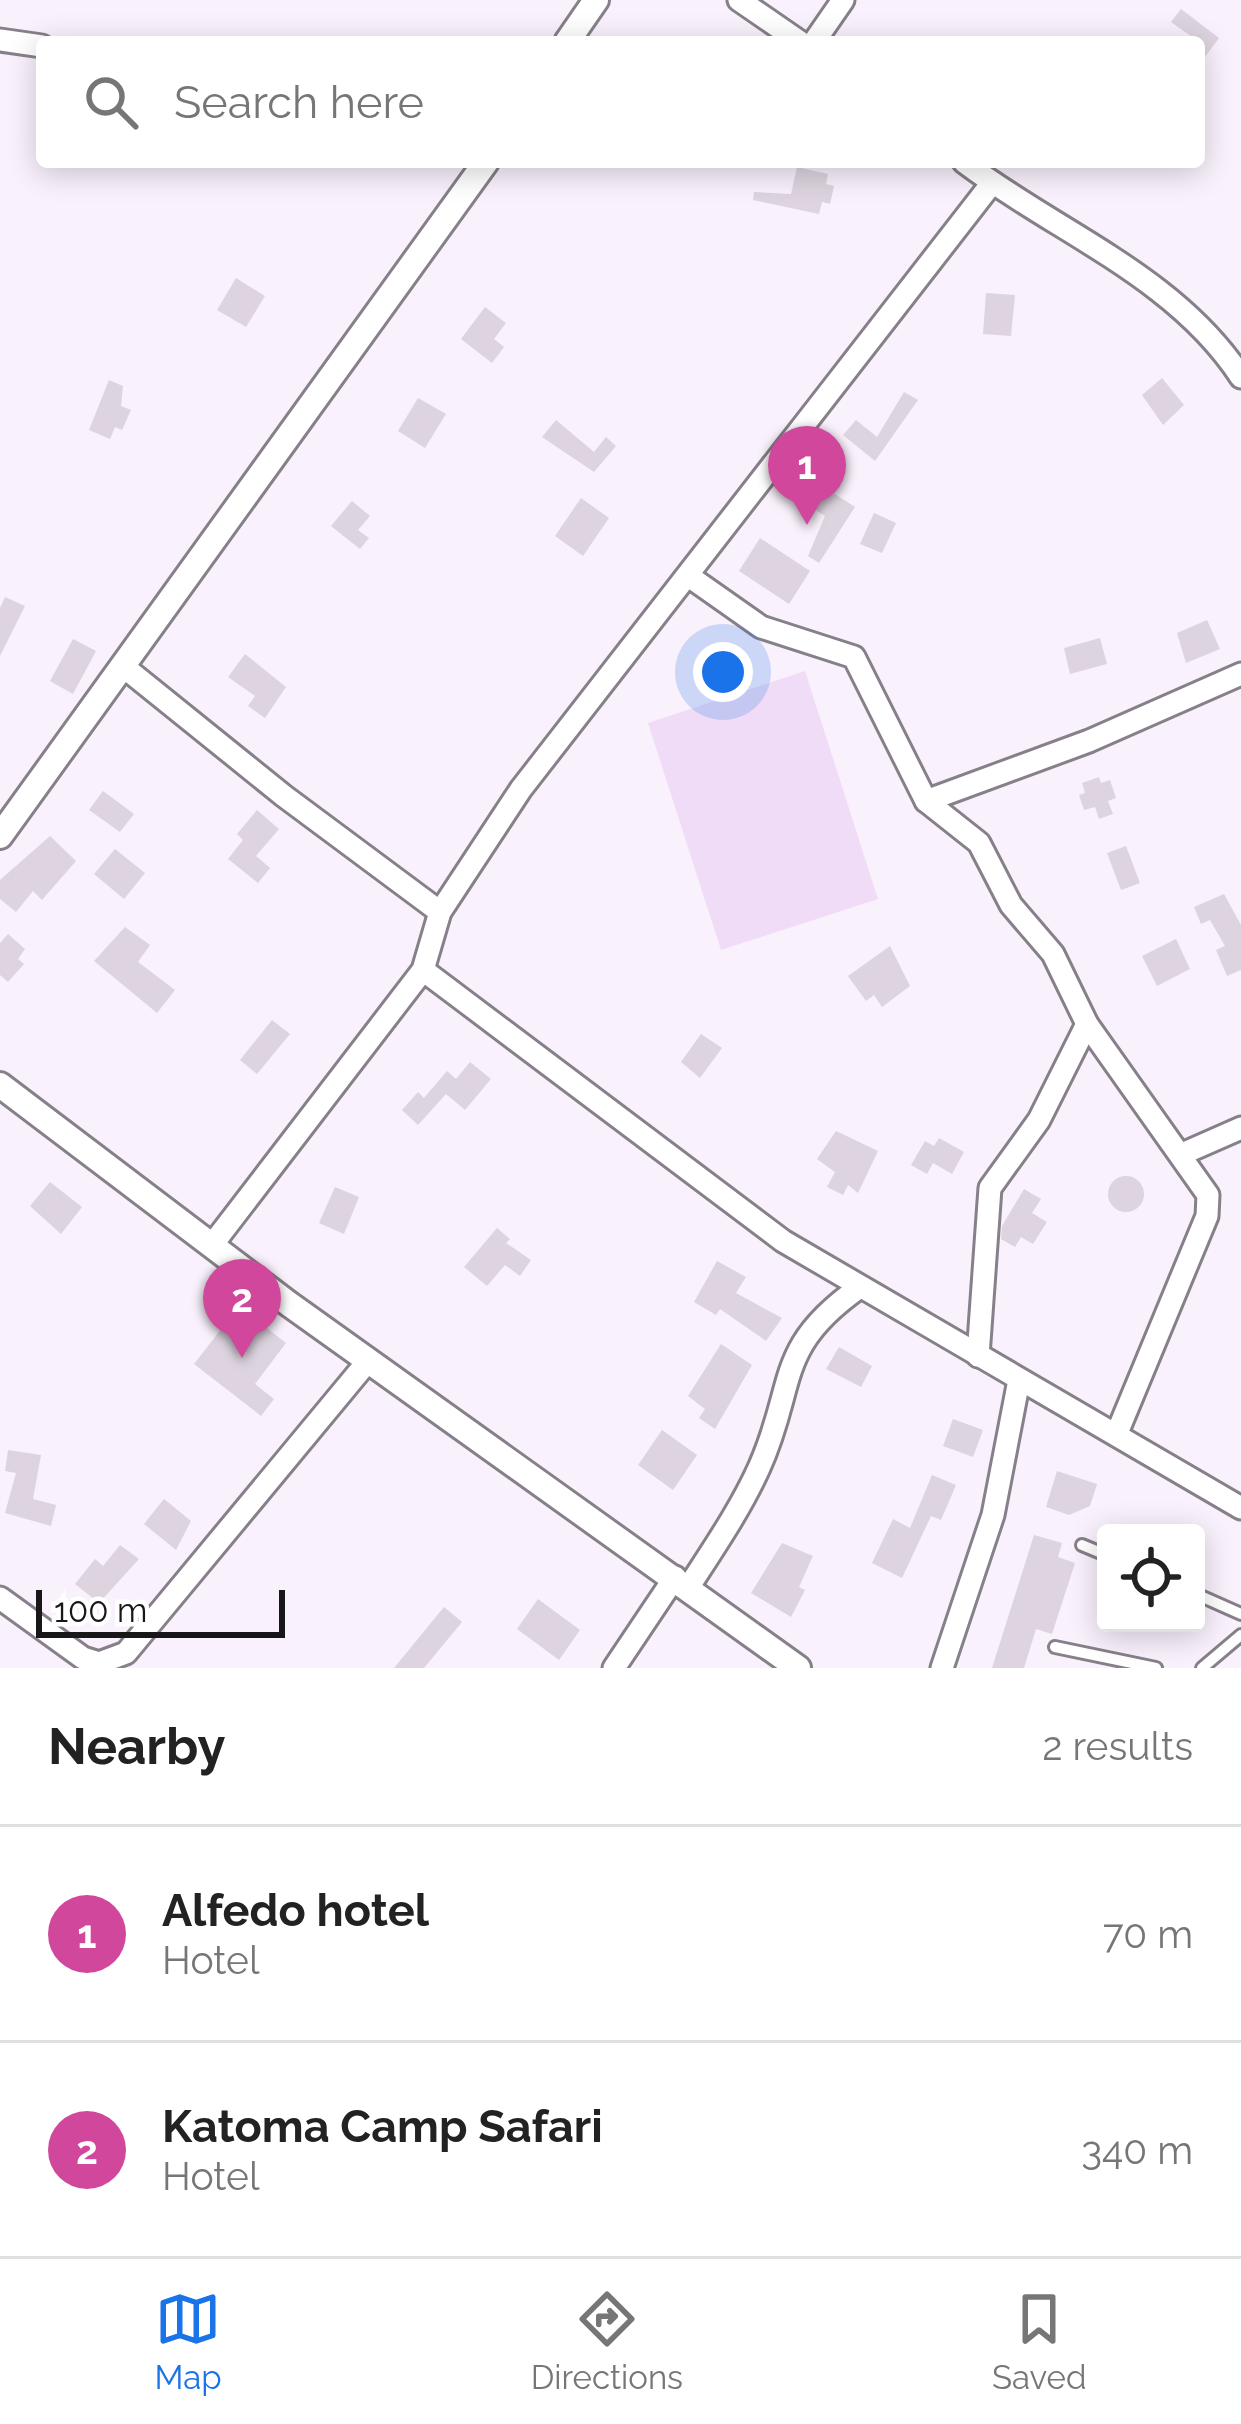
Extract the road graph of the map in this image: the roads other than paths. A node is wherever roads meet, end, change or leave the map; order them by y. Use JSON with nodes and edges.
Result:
{"nodes":[{"id":1,"x":596,"y":0,"type":"edge"},
{"id":2,"x":739,"y":0,"type":"edge"},
{"id":3,"x":843,"y":0,"type":"edge"},
{"id":4,"x":571,"y":36,"type":"edge"},
{"id":5,"x":791,"y":36,"type":"edge"},
{"id":6,"x":818,"y":36,"type":"edge"},
{"id":7,"x":0,"y":40,"type":"edge"},
{"id":8,"x":36,"y":45,"type":"edge"},
{"id":9,"x":478,"y":168,"type":"edge"},
{"id":10,"x":972,"y":168,"type":"edge"},
{"id":11,"x":992,"y":183,"type":"junction"},
{"id":12,"x":1241,"y":377,"type":"edge"},
{"id":13,"x":690,"y":577,"type":"junction"},
{"id":14,"x":124,"y":667,"type":"junction"},
{"id":15,"x":1241,"y":674,"type":"edge"},
{"id":16,"x":926,"y":801,"type":"junction"},
{"id":17,"x":0,"y":836,"type":"edge"},
{"id":18,"x":440,"y":912,"type":"junction"},
{"id":19,"x":423,"y":970,"type":"junction"},
{"id":20,"x":1087,"y":1024,"type":"junction"},
{"id":21,"x":0,"y":1085,"type":"edge"},
{"id":22,"x":1241,"y":1127,"type":"edge"},
{"id":23,"x":1182,"y":1154,"type":"junction"},
{"id":24,"x":212,"y":1245,"type":"junction"},
{"id":25,"x":860,"y":1287,"type":"junction"},
{"id":26,"x":978,"y":1356,"type":"junction"},
{"id":27,"x":368,"y":1361,"type":"junction"},
{"id":28,"x":1019,"y":1380,"type":"junction"},
{"id":29,"x":1118,"y":1433,"type":"junction"},
{"id":30,"x":1241,"y":1508,"type":"edge"},
{"id":31,"x":1082,"y":1545,"type":"dead end"},
{"id":32,"x":1097,"y":1551,"type":"edge"},
{"id":33,"x":681,"y":1583,"type":"junction"},
{"id":34,"x":0,"y":1598,"type":"edge"},
{"id":35,"x":1205,"y":1598,"type":"edge"},
{"id":36,"x":1241,"y":1614,"type":"edge"},
{"id":37,"x":1241,"y":1635,"type":"edge"},
{"id":38,"x":1055,"y":1648,"type":"dead end"},
{"id":39,"x":614,"y":1668,"type":"edge"},
{"id":40,"x":798,"y":1668,"type":"edge"},
{"id":41,"x":942,"y":1668,"type":"edge"},
{"id":42,"x":1156,"y":1668,"type":"edge"},
{"id":43,"x":1202,"y":1668,"type":"edge"}],
"edges":[{"from":1,"to":4,"type":"street"},
{"from":2,"to":5,"type":"street"},
{"from":3,"to":6,"type":"street"},
{"from":7,"to":8,"type":"street"},
{"from":9,"to":14,"type":"street"},
{"from":10,"to":11,"type":"street"},
{"from":11,"to":12,"type":"street"},
{"from":11,"to":13,"type":"street"},
{"from":13,"to":16,"type":"street"},
{"from":13,"to":18,"type":"street"},
{"from":14,"to":17,"type":"street"},
{"from":14,"to":18,"type":"street"},
{"from":15,"to":16,"type":"street"},
{"from":16,"to":20,"type":"street"},
{"from":18,"to":19,"type":"street"},
{"from":19,"to":24,"type":"street"},
{"from":19,"to":25,"type":"street"},
{"from":20,"to":23,"type":"street"},
{"from":20,"to":26,"type":"street"},
{"from":21,"to":24,"type":"street"},
{"from":22,"to":23,"type":"street"},
{"from":23,"to":29,"type":"street"},
{"from":24,"to":27,"type":"street"},
{"from":25,"to":26,"type":"street"},
{"from":25,"to":33,"type":"street"},
{"from":26,"to":28,"type":"street"},
{"from":27,"to":33,"type":"street"},
{"from":27,"to":34,"type":"street"},
{"from":28,"to":29,"type":"street"},
{"from":28,"to":41,"type":"street"},
{"from":29,"to":30,"type":"street"},
{"from":31,"to":32,"type":"lane"},
{"from":33,"to":39,"type":"street"},
{"from":33,"to":40,"type":"street"},
{"from":35,"to":36,"type":"lane"},
{"from":37,"to":43,"type":"lane"},
{"from":38,"to":42,"type":"lane"}]}
